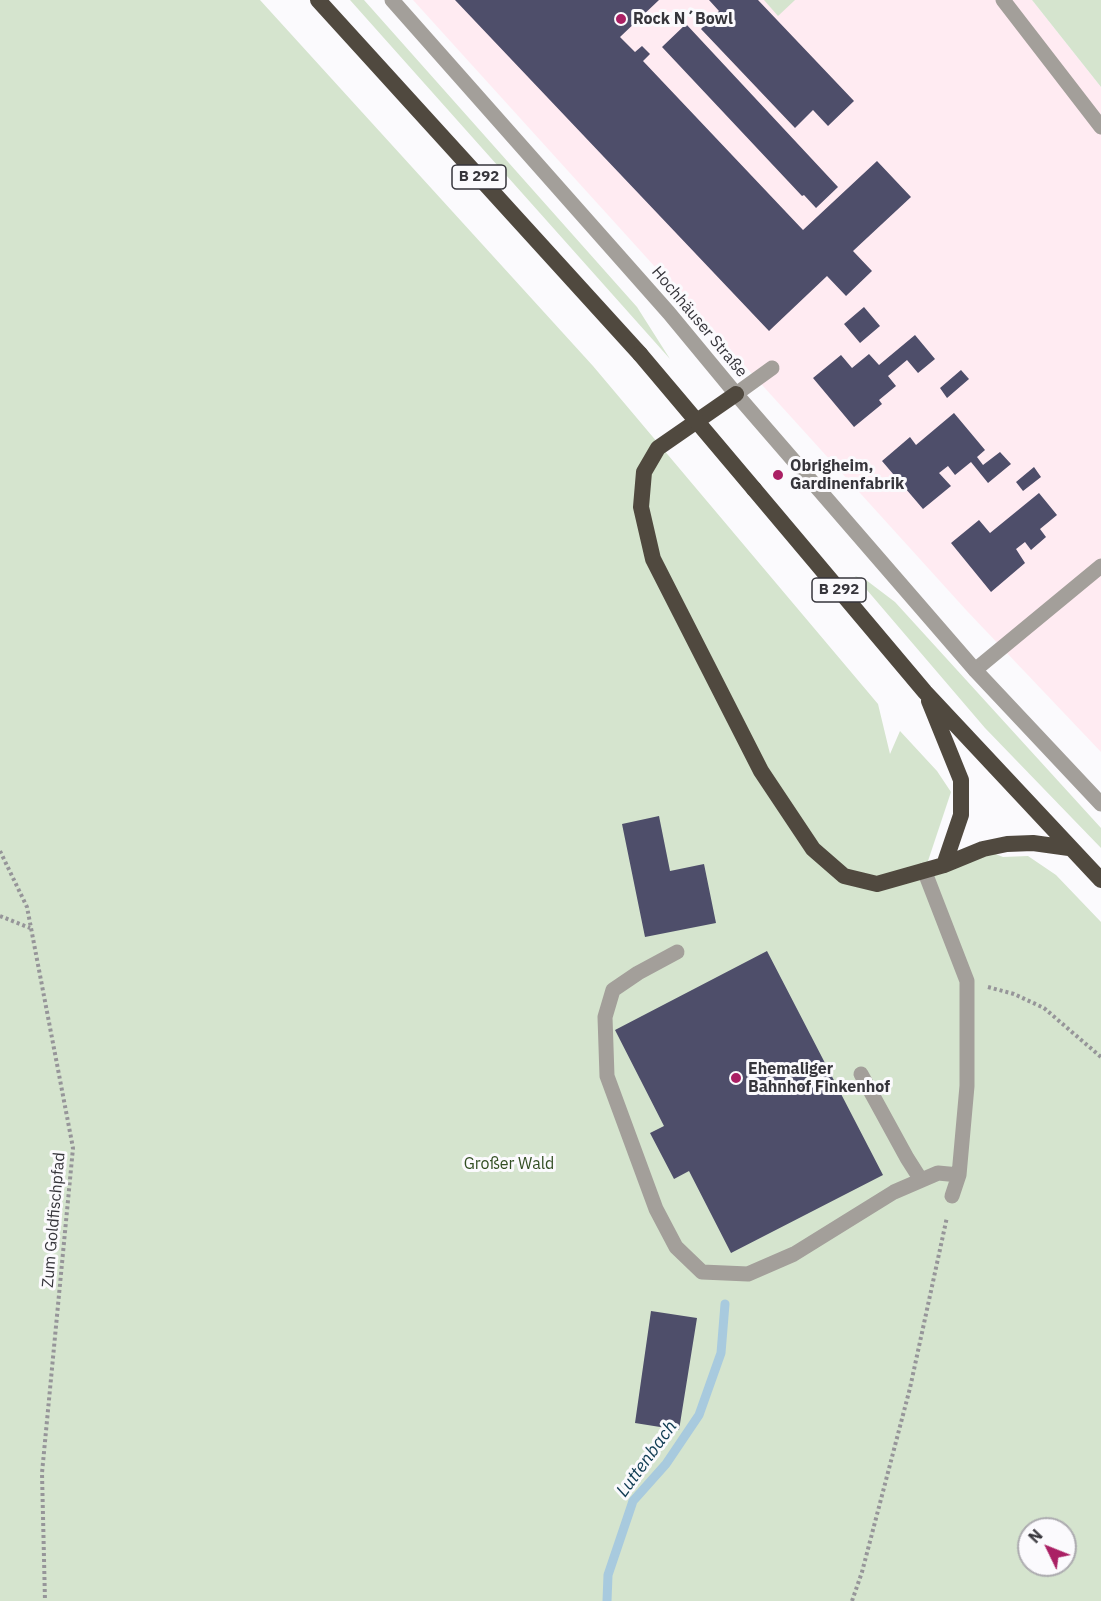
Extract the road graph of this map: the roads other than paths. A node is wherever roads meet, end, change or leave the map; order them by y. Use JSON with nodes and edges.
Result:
{"nodes":[{"id":1,"x":318,"y":0,"type":"edge"},
{"id":2,"x":392,"y":0,"type":"edge"},
{"id":3,"x":1003,"y":0,"type":"edge"},
{"id":4,"x":1101,"y":127,"type":"edge"},
{"id":5,"x":772,"y":368,"type":"dead end"},
{"id":6,"x":736,"y":394,"type":"junction"},
{"id":7,"x":1101,"y":566,"type":"edge"},
{"id":8,"x":975,"y":670,"type":"junction"},
{"id":9,"x":925,"y":692,"type":"junction"},
{"id":10,"x":1101,"y":804,"type":"edge"},
{"id":11,"x":1069,"y":848,"type":"junction"},
{"id":12,"x":944,"y":865,"type":"junction"},
{"id":13,"x":924,"y":870,"type":"junction"},
{"id":14,"x":1101,"y":880,"type":"edge"},
{"id":15,"x":677,"y":952,"type":"dead end"},
{"id":16,"x":861,"y":1074,"type":"dead end"},
{"id":17,"x":959,"y":1175,"type":"junction"},
{"id":18,"x":921,"y":1180,"type":"junction"},
{"id":19,"x":952,"y":1196,"type":"road end"}],
"edges":[{"from":1,"to":9,"type":"highway","number":"B 292","bridge":true},
{"from":2,"to":6,"type":"street","name":"Hochhäuser Straße"},
{"from":3,"to":4,"type":"street"},
{"from":5,"to":6,"type":"street"},
{"from":6,"to":8,"type":"street","name":"Hochhäuser Straße"},
{"from":6,"to":13,"type":"highway"},
{"from":7,"to":8,"type":"street"},
{"from":8,"to":10,"type":"street","name":"Hochhäuser Straße"},
{"from":9,"to":11,"type":"highway","number":"B 292"},
{"from":9,"to":12,"type":"highway"},
{"from":11,"to":12,"type":"highway"},
{"from":11,"to":14,"type":"highway","number":"B 292"},
{"from":12,"to":13,"type":"highway"},
{"from":13,"to":17,"type":"street"},
{"from":15,"to":18,"type":"street"},
{"from":16,"to":18,"type":"street"},
{"from":17,"to":18,"type":"street"},
{"from":17,"to":19,"type":"street"}]}
